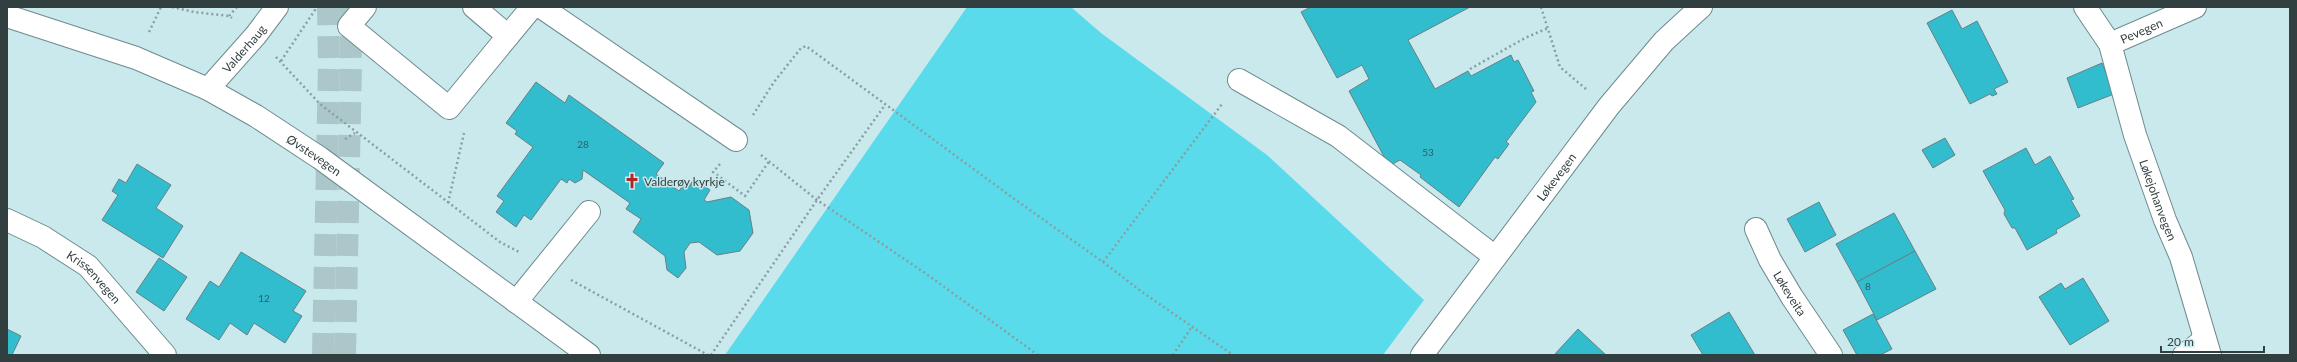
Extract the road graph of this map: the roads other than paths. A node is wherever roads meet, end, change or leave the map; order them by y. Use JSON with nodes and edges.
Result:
{"nodes":[{"id":1,"x":277,"y":7,"type":"edge"},
{"id":2,"x":364,"y":7,"type":"edge"},
{"id":3,"x":474,"y":7,"type":"edge"},
{"id":4,"x":532,"y":7,"type":"edge"},
{"id":5,"x":541,"y":7,"type":"edge"},
{"id":6,"x":1700,"y":7,"type":"edge"},
{"id":7,"x":2085,"y":7,"type":"edge"},
{"id":8,"x":2195,"y":7,"type":"edge"},
{"id":9,"x":7,"y":16,"type":"edge"},
{"id":10,"x":508,"y":36,"type":"junction"},
{"id":11,"x":2110,"y":44,"type":"junction"},
{"id":12,"x":1239,"y":80,"type":"road end"},
{"id":13,"x":208,"y":89,"type":"junction"},
{"id":14,"x":736,"y":140,"type":"road end"},
{"id":15,"x":589,"y":212,"type":"dead end"},
{"id":16,"x":13,"y":223,"type":"edge"},
{"id":17,"x":1756,"y":229,"type":"dead end"},
{"id":18,"x":1495,"y":257,"type":"junction"},
{"id":19,"x":516,"y":302,"type":"junction"},
{"id":20,"x":2207,"y":346,"type":"edge"},
{"id":21,"x":164,"y":355,"type":"edge"},
{"id":22,"x":588,"y":355,"type":"edge"},
{"id":23,"x":1422,"y":355,"type":"edge"},
{"id":24,"x":1831,"y":355,"type":"edge"},
{"id":25,"x":2184,"y":355,"type":"edge"}],
"edges":[{"from":1,"to":13,"type":"street","name":"Valderhaug"},
{"from":2,"to":10,"type":"street"},
{"from":3,"to":10,"type":"street"},
{"from":4,"to":10,"type":"street"},
{"from":5,"to":14,"type":"street"},
{"from":6,"to":18,"type":"street","name":"Løkevegen"},
{"from":7,"to":11,"type":"street","name":"Løkejohanvegen"},
{"from":8,"to":11,"type":"street","name":"Pevegen"},
{"from":9,"to":13,"type":"street","name":"Øvstevegen"},
{"from":11,"to":20,"type":"street","name":"Løkejohanvegen"},
{"from":12,"to":18,"type":"street"},
{"from":13,"to":19,"type":"street","name":"Øvstevegen"},
{"from":15,"to":19,"type":"street"},
{"from":16,"to":21,"type":"street","name":"Krissenvegen"},
{"from":17,"to":24,"type":"street","name":"Løkeveita"},
{"from":18,"to":23,"type":"street","name":"Løkevegen"},
{"from":19,"to":22,"type":"street","name":"Øvstevegen"},
{"from":20,"to":25,"type":"street"}]}
